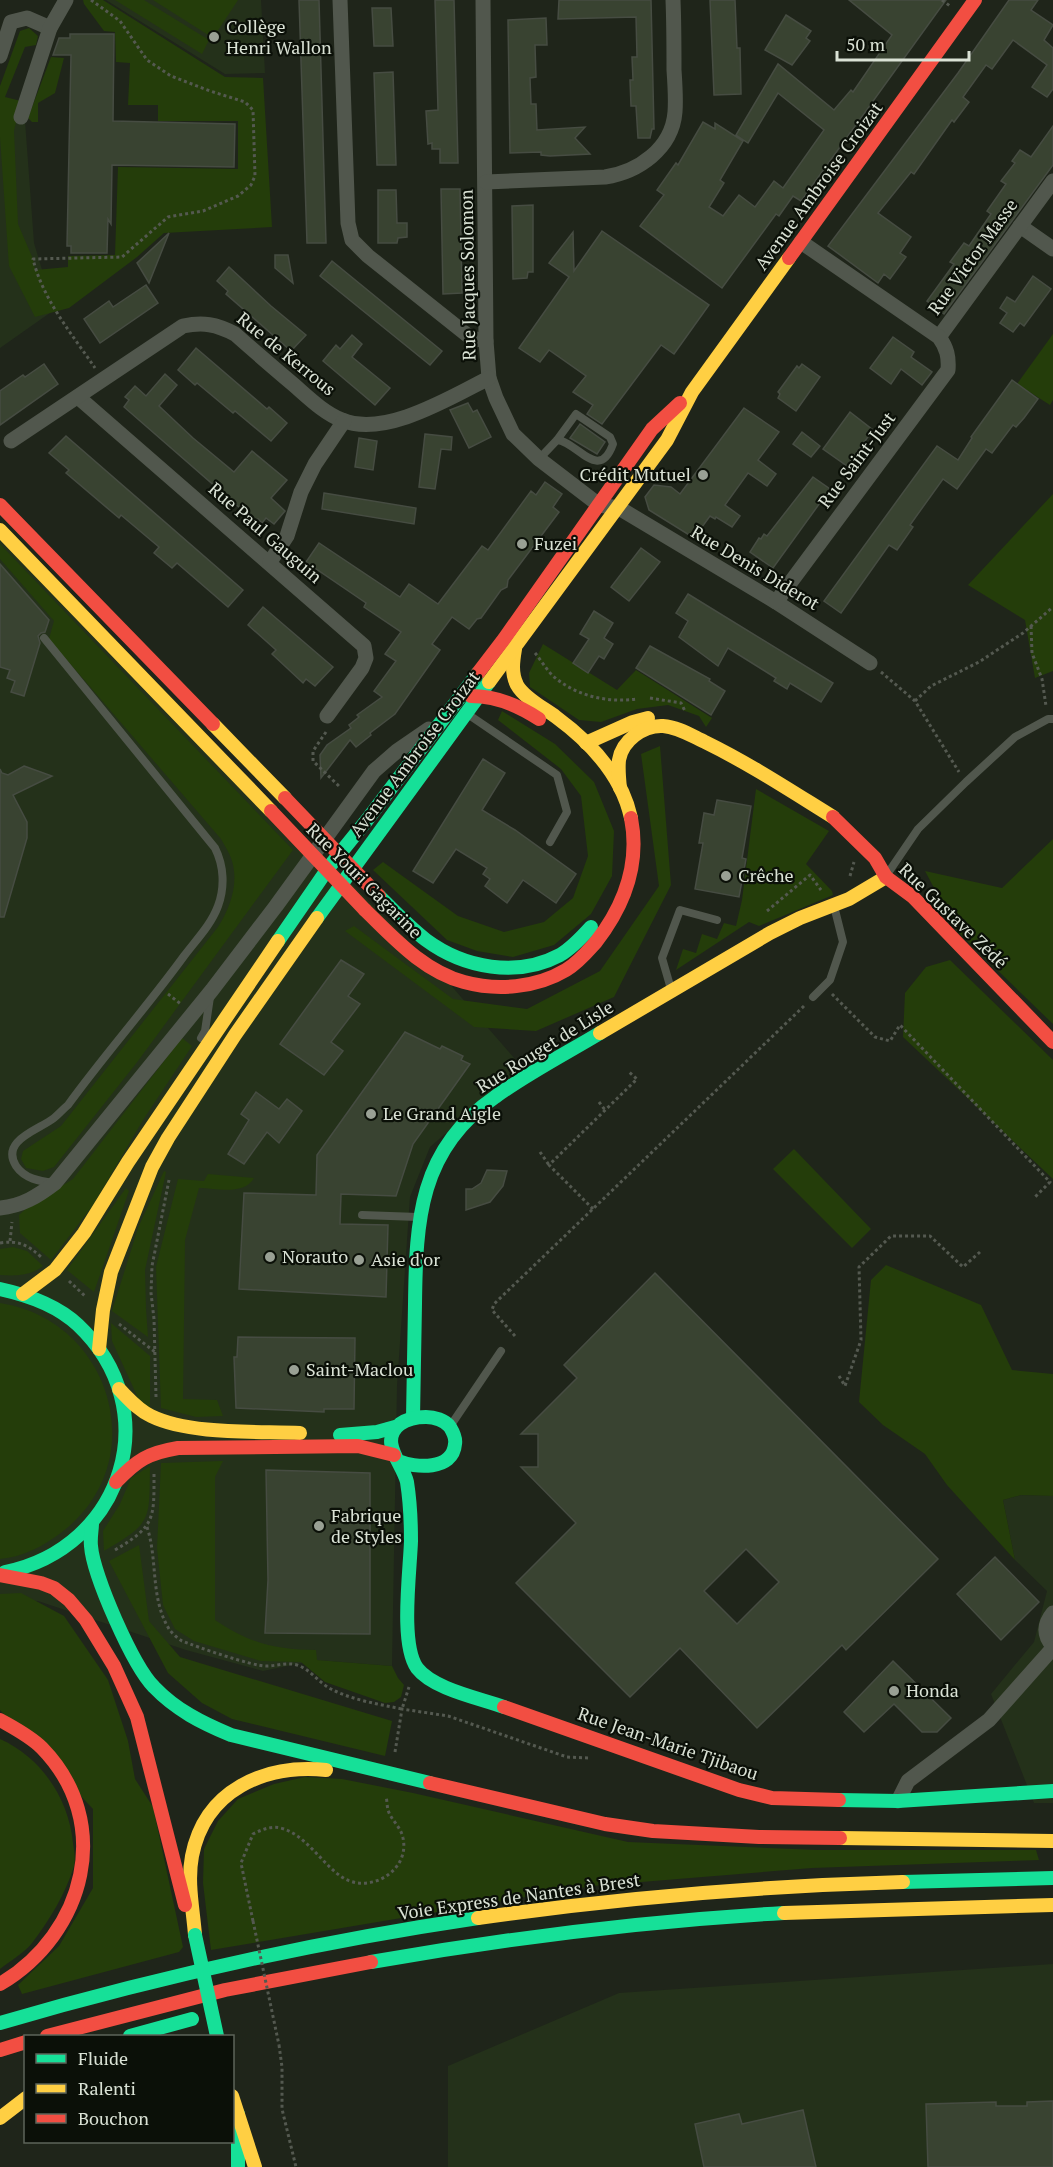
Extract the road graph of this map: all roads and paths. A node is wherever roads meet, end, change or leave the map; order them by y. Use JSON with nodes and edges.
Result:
{"nodes":[{"id":1,"x":66,"y":0,"type":"edge"},
{"id":2,"x":91,"y":0,"type":"edge"},
{"id":3,"x":340,"y":0,"type":"edge"},
{"id":4,"x":483,"y":0,"type":"edge"},
{"id":5,"x":673,"y":0,"type":"edge"},
{"id":6,"x":975,"y":0,"type":"edge"},
{"id":7,"x":50,"y":28,"type":"junction"},
{"id":8,"x":0,"y":56,"type":"edge"},
{"id":9,"x":21,"y":117,"type":"dead end"},
{"id":10,"x":1053,"y":181,"type":"edge"},
{"id":11,"x":486,"y":182,"type":"junction"},
{"id":12,"x":1020,"y":226,"type":"junction"},
{"id":13,"x":801,"y":242,"type":"junction"},
{"id":14,"x":1053,"y":249,"type":"edge"},
{"id":15,"x":939,"y":337,"type":"junction"},
{"id":16,"x":486,"y":341,"type":"junction"},
{"id":17,"x":489,"y":378,"type":"junction"},
{"id":18,"x":103,"y":379,"type":"junction"},
{"id":19,"x":692,"y":392,"type":"junction"},
{"id":20,"x":78,"y":396,"type":"junction"},
{"id":21,"x":344,"y":421,"type":"junction"},
{"id":22,"x":652,"y":429,"type":"junction"},
{"id":23,"x":557,"y":440,"type":"junction"},
{"id":24,"x":11,"y":441,"type":"dead end"},
{"id":25,"x":539,"y":459,"type":"junction"},
{"id":26,"x":647,"y":460,"type":"junction"},
{"id":27,"x":0,"y":505,"type":"edge"},
{"id":28,"x":599,"y":505,"type":"junction"},
{"id":29,"x":619,"y":508,"type":"junction"},
{"id":30,"x":0,"y":530,"type":"edge"},
{"id":31,"x":270,"y":562,"type":"junction"},
{"id":32,"x":570,"y":573,"type":"junction"},
{"id":33,"x":776,"y":602,"type":"junction"},
{"id":34,"x":1053,"y":607,"type":"edge"},
{"id":35,"x":1031,"y":626,"type":"junction"},
{"id":36,"x":44,"y":638,"type":"dead end"},
{"id":37,"x":520,"y":643,"type":"junction"},
{"id":38,"x":870,"y":663,"type":"joint"},
{"id":39,"x":487,"y":673,"type":"junction"},
{"id":40,"x":513,"y":677,"type":"junction"},
{"id":41,"x":481,"y":696,"type":"junction"},
{"id":42,"x":456,"y":700,"type":"junction"},
{"id":43,"x":915,"y":701,"type":"junction"},
{"id":44,"x":511,"y":702,"type":"junction"},
{"id":45,"x":468,"y":714,"type":"junction"},
{"id":46,"x":327,"y":716,"type":"joint"},
{"id":47,"x":1051,"y":719,"type":"edge"},
{"id":48,"x":439,"y":722,"type":"junction"},
{"id":49,"x":693,"y":726,"type":"junction"},
{"id":50,"x":586,"y":743,"type":"junction"},
{"id":51,"x":620,"y":758,"type":"junction"},
{"id":52,"x":738,"y":759,"type":"junction"},
{"id":53,"x":587,"y":762,"type":"junction"},
{"id":54,"x":605,"y":766,"type":"junction"},
{"id":55,"x":966,"y":782,"type":"junction"},
{"id":56,"x":620,"y":789,"type":"junction"},
{"id":57,"x":353,"y":800,"type":"junction"},
{"id":58,"x":550,"y":842,"type":"dead end"},
{"id":59,"x":855,"y":857,"type":"dead end"},
{"id":60,"x":885,"y":877,"type":"junction"},
{"id":61,"x":839,"y":903,"type":"junction"},
{"id":62,"x":717,"y":920,"type":"dead end"},
{"id":63,"x":825,"y":986,"type":"junction"},
{"id":64,"x":161,"y":988,"type":"junction"},
{"id":65,"x":212,"y":990,"type":"junction"},
{"id":66,"x":671,"y":990,"type":"junction"},
{"id":67,"x":813,"y":997,"type":"joint"},
{"id":68,"x":193,"y":1014,"type":"junction"},
{"id":69,"x":1053,"y":1042,"type":"edge"},
{"id":70,"x":628,"y":1071,"type":"dead end"},
{"id":71,"x":598,"y":1102,"type":"dead end"},
{"id":72,"x":605,"y":1110,"type":"junction"},
{"id":73,"x":540,"y":1152,"type":"dead end"},
{"id":74,"x":128,"y":1162,"type":"junction"},
{"id":75,"x":549,"y":1165,"type":"junction"},
{"id":76,"x":170,"y":1177,"type":"dead end"},
{"id":77,"x":55,"y":1183,"type":"junction"},
{"id":78,"x":1035,"y":1197,"type":"dead end"},
{"id":79,"x":0,"y":1208,"type":"edge"},
{"id":80,"x":593,"y":1209,"type":"junction"},
{"id":81,"x":362,"y":1215,"type":"dead end"},
{"id":82,"x":419,"y":1217,"type":"junction"},
{"id":83,"x":0,"y":1243,"type":"edge"},
{"id":84,"x":980,"y":1252,"type":"dead end"},
{"id":85,"x":55,"y":1270,"type":"junction"},
{"id":86,"x":0,"y":1289,"type":"edge"},
{"id":87,"x":23,"y":1294,"type":"junction"},
{"id":88,"x":103,"y":1310,"type":"junction"},
{"id":89,"x":515,"y":1336,"type":"dead end"},
{"id":90,"x":99,"y":1349,"type":"junction"},
{"id":91,"x":501,"y":1351,"type":"dead end"},
{"id":92,"x":155,"y":1352,"type":"junction"},
{"id":93,"x":840,"y":1376,"type":"dead end"},
{"id":94,"x":119,"y":1389,"type":"junction"},
{"id":95,"x":154,"y":1418,"type":"junction"},
{"id":96,"x":413,"y":1418,"type":"junction"},
{"id":97,"x":450,"y":1426,"type":"junction"},
{"id":98,"x":395,"y":1427,"type":"junction"},
{"id":99,"x":154,"y":1451,"type":"junction"},
{"id":100,"x":396,"y":1458,"type":"junction"},
{"id":101,"x":431,"y":1466,"type":"junction"},
{"id":102,"x":116,"y":1482,"type":"junction"},
{"id":103,"x":92,"y":1523,"type":"junction"},
{"id":104,"x":410,"y":1536,"type":"junction"},
{"id":105,"x":0,"y":1574,"type":"edge"},
{"id":106,"x":1053,"y":1613,"type":"edge"},
{"id":107,"x":1053,"y":1647,"type":"edge"},
{"id":108,"x":409,"y":1686,"type":"dead end"},
{"id":109,"x":402,"y":1709,"type":"junction"},
{"id":110,"x":0,"y":1720,"type":"edge"},
{"id":111,"x":604,"y":1742,"type":"junction"},
{"id":112,"x":394,"y":1756,"type":"dead end"},
{"id":113,"x":1053,"y":1791,"type":"edge"},
{"id":114,"x":468,"y":1793,"type":"junction"},
{"id":115,"x":386,"y":1796,"type":"dead end"},
{"id":116,"x":898,"y":1801,"type":"junction"},
{"id":117,"x":1053,"y":1841,"type":"edge"},
{"id":118,"x":1053,"y":1878,"type":"edge"},
{"id":119,"x":1053,"y":1905,"type":"edge"},
{"id":120,"x":1048,"y":1917,"type":"edge"},
{"id":121,"x":987,"y":1921,"type":"dead end"},
{"id":122,"x":195,"y":1935,"type":"junction"},
{"id":123,"x":0,"y":1984,"type":"edge"},
{"id":124,"x":221,"y":2011,"type":"dead end"},
{"id":125,"x":0,"y":2023,"type":"edge"},
{"id":126,"x":54,"y":2035,"type":"edge"},
{"id":127,"x":137,"y":2035,"type":"edge"},
{"id":128,"x":217,"y":2035,"type":"edge"},
{"id":129,"x":24,"y":2043,"type":"edge"},
{"id":130,"x":0,"y":2050,"type":"edge"},
{"id":131,"x":24,"y":2093,"type":"edge"},
{"id":132,"x":24,"y":2100,"type":"edge"},
{"id":133,"x":234,"y":2102,"type":"edge"},
{"id":134,"x":0,"y":2109,"type":"edge"},
{"id":135,"x":238,"y":2114,"type":"junction"},
{"id":136,"x":0,"y":2118,"type":"edge"},
{"id":137,"x":237,"y":2167,"type":"edge"},
{"id":138,"x":255,"y":2167,"type":"edge"},
{"id":139,"x":296,"y":2167,"type":"edge"}],
"edges":[{"from":1,"to":7,"type":"street"},
{"from":2,"to":18,"type":"path"},
{"from":3,"to":16,"type":"street"},
{"from":4,"to":11,"type":"street","name":"Rue Jacques Solomon"},
{"from":5,"to":11,"type":"street"},
{"from":6,"to":13,"type":"main road","name":"Avenue Ambroise Croizat"},
{"from":7,"to":8,"type":"street"},
{"from":7,"to":9,"type":"street"},
{"from":10,"to":12,"type":"street","name":"Rue Victor Masse"},
{"from":11,"to":16,"type":"street","name":"Rue Jacques Solomon"},
{"from":12,"to":14,"type":"street"},
{"from":12,"to":15,"type":"street","name":"Rue Victor Masse"},
{"from":13,"to":15,"type":"street","name":"Rue Victor Masse"},
{"from":13,"to":19,"type":"main road","name":"Avenue Ambroise Croizat"},
{"from":15,"to":33,"type":"street","name":"Rue Saint-Just"},
{"from":16,"to":17,"type":"street","name":"Rue Jacques Solomon"},
{"from":17,"to":21,"type":"street","name":"Rue de Kerrous"},
{"from":17,"to":25,"type":"street","name":"Rue Jacques Solomon"},
{"from":18,"to":20,"type":"street","name":"Rue de Kerrous"},
{"from":18,"to":21,"type":"street","name":"Rue de Kerrous"},
{"from":19,"to":22,"type":"main road","name":"Avenue Ambroise Croizat"},
{"from":19,"to":26,"type":"main road","name":"Avenue Ambroise Croizat"},
{"from":20,"to":24,"type":"street","name":"Rue de Kerrous"},
{"from":20,"to":31,"type":"street","name":"Rue Paul Gauguin"},
{"from":21,"to":31,"type":"street"},
{"from":22,"to":26,"type":"street"},
{"from":22,"to":28,"type":"main road","name":"Avenue Ambroise Croizat"},
{"from":23,"to":23,"type":"lane"},
{"from":23,"to":25,"type":"lane"},
{"from":25,"to":28,"type":"street","name":"Rue Jacques Solomon"},
{"from":26,"to":29,"type":"street"},
{"from":27,"to":53,"type":"main road","name":"Rue Youri Gagarine","bridge":true},
{"from":28,"to":29,"type":"street"},
{"from":28,"to":32,"type":"street"},
{"from":28,"to":39,"type":"main road","name":"Avenue Ambroise Croizat"},
{"from":29,"to":32,"type":"main road","name":"Avenue Ambroise Croizat"},
{"from":29,"to":33,"type":"street","name":"Rue Denis Diderot"},
{"from":30,"to":56,"type":"main road","name":"Rue Youri Gagarine","bridge":true},
{"from":31,"to":46,"type":"street","name":"Rue Paul Gauguin"},
{"from":32,"to":37,"type":"main road","name":"Avenue Ambroise Croizat"},
{"from":33,"to":38,"type":"street","name":"Rue Denis Diderot"},
{"from":34,"to":35,"type":"path"},
{"from":35,"to":43,"type":"path"},
{"from":35,"to":47,"type":"path"},
{"from":36,"to":64,"type":"lane"},
{"from":37,"to":39,"type":"main road","name":"Avenue Ambroise Croizat"},
{"from":37,"to":40,"type":"main road"},
{"from":37,"to":49,"type":"path"},
{"from":38,"to":43,"type":"path"},
{"from":39,"to":40,"type":"main road"},
{"from":39,"to":41,"type":"street"},
{"from":39,"to":42,"type":"main road","name":"Avenue Ambroise Croizat"},
{"from":39,"to":44,"type":"main road"},
{"from":40,"to":50,"type":"main road","name":"Rue Youri Gagarine"},
{"from":41,"to":42,"type":"main road"},
{"from":41,"to":44,"type":"main road"},
{"from":41,"to":45,"type":"main road","name":"Avenue Ambroise Croizat"},
{"from":42,"to":48,"type":"main road","name":"Avenue Ambroise Croizat"},
{"from":43,"to":55,"type":"path"},
{"from":44,"to":53,"type":"main road","name":"Rue Youri Gagarine"},
{"from":45,"to":58,"type":"lane"},
{"from":45,"to":88,"type":"main road","name":"Avenue Ambroise Croizat"},
{"from":46,"to":57,"type":"path"},
{"from":47,"to":55,"type":"lane"},
{"from":48,"to":57,"type":"street"},
{"from":48,"to":74,"type":"main road","name":"Avenue Ambroise Croizat"},
{"from":49,"to":50,"type":"main road"},
{"from":49,"to":52,"type":"main road"},
{"from":50,"to":53,"type":"main road"},
{"from":50,"to":54,"type":"main road","name":"Rue Youri Gagarine"},
{"from":51,"to":52,"type":"main road"},
{"from":51,"to":54,"type":"main road"},
{"from":51,"to":56,"type":"main road"},
{"from":52,"to":60,"type":"main road","name":"Rue Gustave Zédé"},
{"from":53,"to":54,"type":"main road"},
{"from":54,"to":56,"type":"main road","name":"Rue Youri Gagarine"},
{"from":55,"to":60,"type":"lane"},
{"from":57,"to":65,"type":"street"},
{"from":59,"to":61,"type":"path"},
{"from":60,"to":61,"type":"main road","name":"Rue Rouget de Lisle"},
{"from":60,"to":69,"type":"main road","name":"Rue Gustave Zédé"},
{"from":61,"to":63,"type":"lane"},
{"from":61,"to":66,"type":"main road","name":"Rue Rouget de Lisle"},
{"from":62,"to":66,"type":"lane"},
{"from":63,"to":67,"type":"lane"},
{"from":63,"to":78,"type":"path"},
{"from":64,"to":68,"type":"path"},
{"from":64,"to":77,"type":"lane"},
{"from":65,"to":68,"type":"street"},
{"from":65,"to":74,"type":"lane"},
{"from":66,"to":82,"type":"main road","name":"Rue Rouget de Lisle"},
{"from":67,"to":80,"type":"path"},
{"from":68,"to":77,"type":"street"},
{"from":70,"to":72,"type":"path"},
{"from":71,"to":72,"type":"path"},
{"from":72,"to":75,"type":"path"},
{"from":73,"to":75,"type":"path"},
{"from":74,"to":85,"type":"main road","name":"Avenue Ambroise Croizat"},
{"from":75,"to":80,"type":"path"},
{"from":76,"to":92,"type":"path"},
{"from":77,"to":79,"type":"street"},
{"from":80,"to":89,"type":"path"},
{"from":81,"to":82,"type":"lane"},
{"from":82,"to":96,"type":"main road","name":"Rue Rouget de Lisle"},
{"from":83,"to":85,"type":"path"},
{"from":84,"to":93,"type":"path"},
{"from":85,"to":87,"type":"main road","name":"Avenue Ambroise Croizat"},
{"from":85,"to":88,"type":"path"},
{"from":86,"to":87,"type":"main road"},
{"from":87,"to":90,"type":"main road"},
{"from":88,"to":90,"type":"main road","name":"Avenue Ambroise Croizat"},
{"from":88,"to":92,"type":"path"},
{"from":90,"to":94,"type":"main road"},
{"from":91,"to":97,"type":"lane"},
{"from":92,"to":95,"type":"path"},
{"from":94,"to":95,"type":"main road"},
{"from":94,"to":102,"type":"main road"},
{"from":95,"to":98,"type":"main road"},
{"from":96,"to":97,"type":"main road"},
{"from":96,"to":98,"type":"main road"},
{"from":97,"to":101,"type":"main road"},
{"from":98,"to":100,"type":"main road"},
{"from":99,"to":100,"type":"main road"},
{"from":99,"to":102,"type":"main road"},
{"from":99,"to":109,"type":"path"},
{"from":100,"to":101,"type":"main road"},
{"from":100,"to":104,"type":"main road","name":"Rue Jean-Marie Tjibaou"},
{"from":101,"to":104,"type":"main road","name":"Rue Jean-Marie Tjibaou"},
{"from":102,"to":103,"type":"main road"},
{"from":103,"to":105,"type":"main road"},
{"from":103,"to":114,"type":"main road"},
{"from":104,"to":111,"type":"main road","name":"Rue Jean-Marie Tjibaou"},
{"from":105,"to":122,"type":"main road"},
{"from":106,"to":107,"type":"street"},
{"from":107,"to":116,"type":"street"},
{"from":108,"to":109,"type":"path"},
{"from":109,"to":111,"type":"path"},
{"from":109,"to":112,"type":"path"},
{"from":110,"to":123,"type":"main road"},
{"from":111,"to":116,"type":"main road","name":"Rue Jean-Marie Tjibaou"},
{"from":113,"to":116,"type":"main road","name":"Rue Jean-Marie Tjibaou"},
{"from":114,"to":117,"type":"main road"},
{"from":114,"to":122,"type":"main road"},
{"from":115,"to":139,"type":"path","bridge":true},
{"from":118,"to":125,"type":"main road","name":"Voie Express de Nantes à Brest"},
{"from":119,"to":126,"type":"main road"},
{"from":120,"to":121,"type":"main road"},
{"from":122,"to":128,"type":"main road","bridge":true},
{"from":124,"to":127,"type":"main road"},
{"from":129,"to":130,"type":"main road"},
{"from":131,"to":134,"type":"main road"},
{"from":132,"to":136,"type":"main road"},
{"from":133,"to":135,"type":"main road"},
{"from":135,"to":137,"type":"main road"},
{"from":135,"to":138,"type":"main road"}]}
